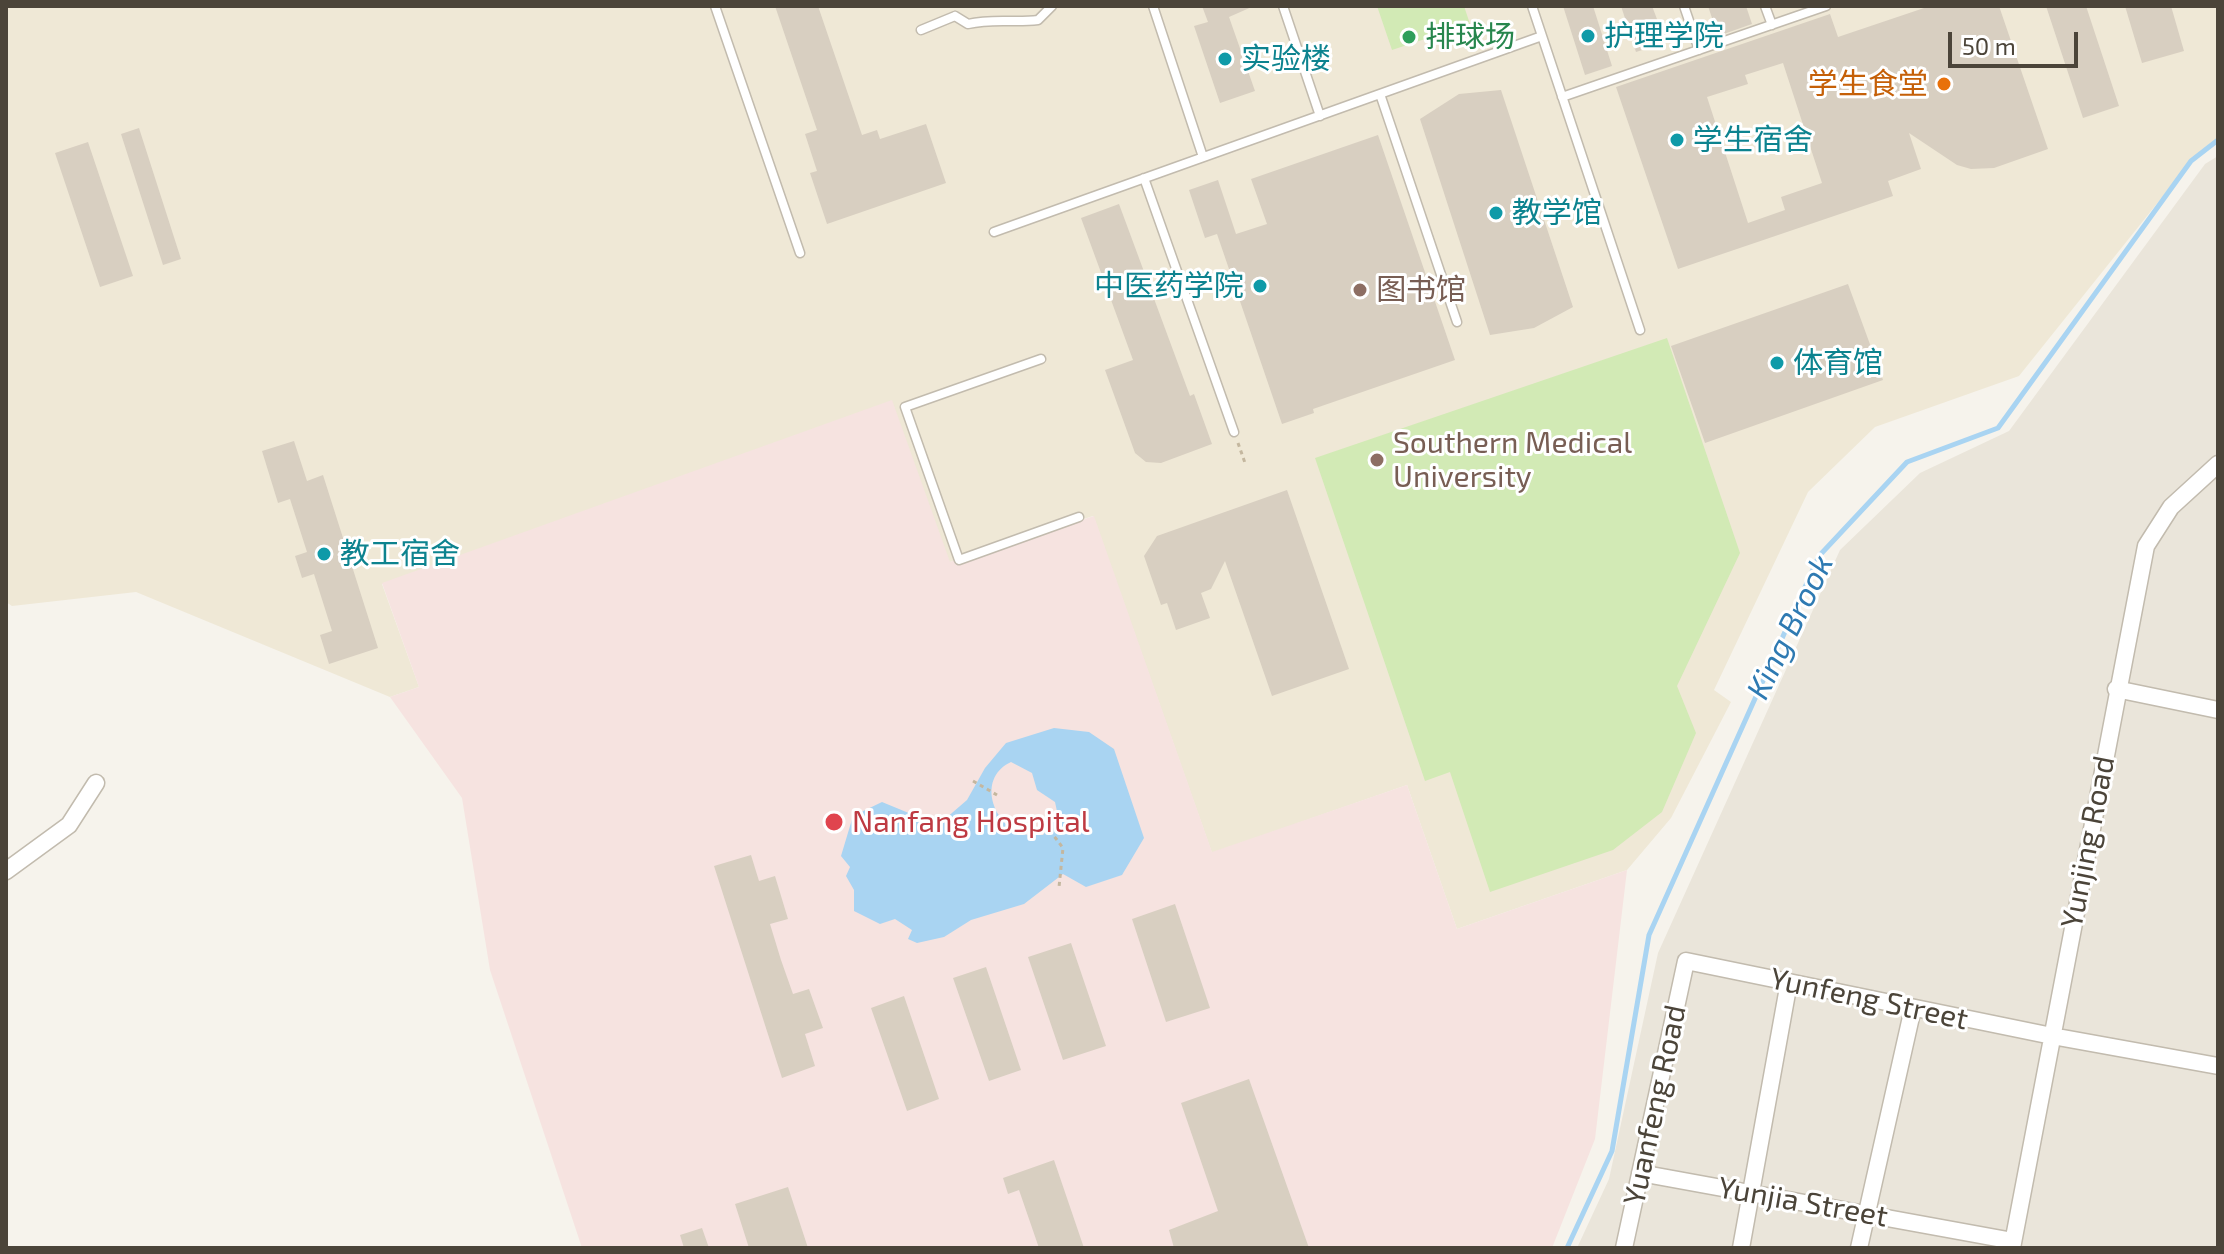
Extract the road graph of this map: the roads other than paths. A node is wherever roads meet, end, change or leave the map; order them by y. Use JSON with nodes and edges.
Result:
{"nodes":[{"id":1,"x":715,"y":6,"type":"edge"},
{"id":2,"x":958,"y":6,"type":"edge"},
{"id":3,"x":1052,"y":6,"type":"edge"},
{"id":4,"x":1153,"y":6,"type":"edge"},
{"id":5,"x":1283,"y":6,"type":"edge"},
{"id":6,"x":1532,"y":6,"type":"edge"},
{"id":7,"x":1684,"y":6,"type":"edge"},
{"id":8,"x":1765,"y":6,"type":"edge"},
{"id":9,"x":1826,"y":6,"type":"edge"},
{"id":10,"x":955,"y":16,"type":"junction"},
{"id":11,"x":1772,"y":25,"type":"junction"},
{"id":12,"x":921,"y":30,"type":"dead end"},
{"id":13,"x":1542,"y":36,"type":"junction"},
{"id":14,"x":1699,"y":50,"type":"junction"},
{"id":15,"x":1380,"y":94,"type":"junction"},
{"id":16,"x":1562,"y":97,"type":"junction"},
{"id":17,"x":1320,"y":116,"type":"junction"},
{"id":18,"x":1203,"y":157,"type":"junction"},
{"id":19,"x":1144,"y":178,"type":"junction"},
{"id":20,"x":994,"y":232,"type":"dead end"},
{"id":21,"x":800,"y":253,"type":"dead end"},
{"id":22,"x":1457,"y":322,"type":"dead end"},
{"id":23,"x":1640,"y":330,"type":"dead end"},
{"id":24,"x":1041,"y":359,"type":"dead end"},
{"id":25,"x":1234,"y":432,"type":"road end"},
{"id":26,"x":2218,"y":464,"type":"edge"},
{"id":27,"x":1079,"y":517,"type":"dead end"},
{"id":28,"x":2116,"y":689,"type":"junction"},
{"id":29,"x":2218,"y":710,"type":"edge"},
{"id":30,"x":96,"y":783,"type":"dead end"},
{"id":31,"x":6,"y":871,"type":"edge"},
{"id":32,"x":1686,"y":961,"type":"joint"},
{"id":33,"x":1789,"y":982,"type":"junction"},
{"id":34,"x":1913,"y":1008,"type":"junction"},
{"id":35,"x":2052,"y":1036,"type":"junction"},
{"id":36,"x":2218,"y":1066,"type":"edge"},
{"id":37,"x":1640,"y":1173,"type":"junction"},
{"id":38,"x":1751,"y":1192,"type":"junction"},
{"id":39,"x":1867,"y":1214,"type":"junction"},
{"id":40,"x":2013,"y":1245,"type":"edge"},
{"id":41,"x":1624,"y":1248,"type":"edge"},
{"id":42,"x":1741,"y":1248,"type":"edge"},
{"id":43,"x":1859,"y":1248,"type":"edge"}],
"edges":[{"from":1,"to":21,"type":"lane"},
{"from":2,"to":10,"type":"lane"},
{"from":3,"to":10,"type":"lane"},
{"from":4,"to":18,"type":"lane"},
{"from":5,"to":17,"type":"lane"},
{"from":6,"to":13,"type":"lane"},
{"from":7,"to":14,"type":"lane"},
{"from":8,"to":11,"type":"lane"},
{"from":9,"to":11,"type":"lane"},
{"from":10,"to":12,"type":"lane"},
{"from":11,"to":14,"type":"lane"},
{"from":13,"to":15,"type":"lane"},
{"from":13,"to":16,"type":"lane"},
{"from":14,"to":16,"type":"lane"},
{"from":15,"to":17,"type":"lane"},
{"from":15,"to":22,"type":"lane"},
{"from":16,"to":23,"type":"lane"},
{"from":17,"to":18,"type":"lane"},
{"from":18,"to":19,"type":"lane"},
{"from":19,"to":20,"type":"lane"},
{"from":19,"to":25,"type":"lane"},
{"from":24,"to":27,"type":"lane"},
{"from":26,"to":28,"type":"street","name":"Yunjing Road"},
{"from":28,"to":29,"type":"street"},
{"from":28,"to":35,"type":"street","name":"Yunjing Road"},
{"from":30,"to":31,"type":"street"},
{"from":32,"to":33,"type":"street","name":"Yunfeng Street"},
{"from":32,"to":37,"type":"street","name":"Yuanfeng Road"},
{"from":33,"to":34,"type":"street","name":"Yunfeng Street"},
{"from":33,"to":38,"type":"street"},
{"from":34,"to":35,"type":"street","name":"Yunfeng Street"},
{"from":34,"to":39,"type":"street"},
{"from":35,"to":36,"type":"street","name":"Yunfeng Street"},
{"from":35,"to":40,"type":"street","name":"Yunjing Road"},
{"from":37,"to":38,"type":"street","name":"Yunjia Street"},
{"from":37,"to":41,"type":"street","name":"Yuanfeng Road"},
{"from":38,"to":39,"type":"street","name":"Yunjia Street"},
{"from":38,"to":42,"type":"street"},
{"from":39,"to":40,"type":"street","name":"Yunjia Street"},
{"from":39,"to":43,"type":"street"}]}
